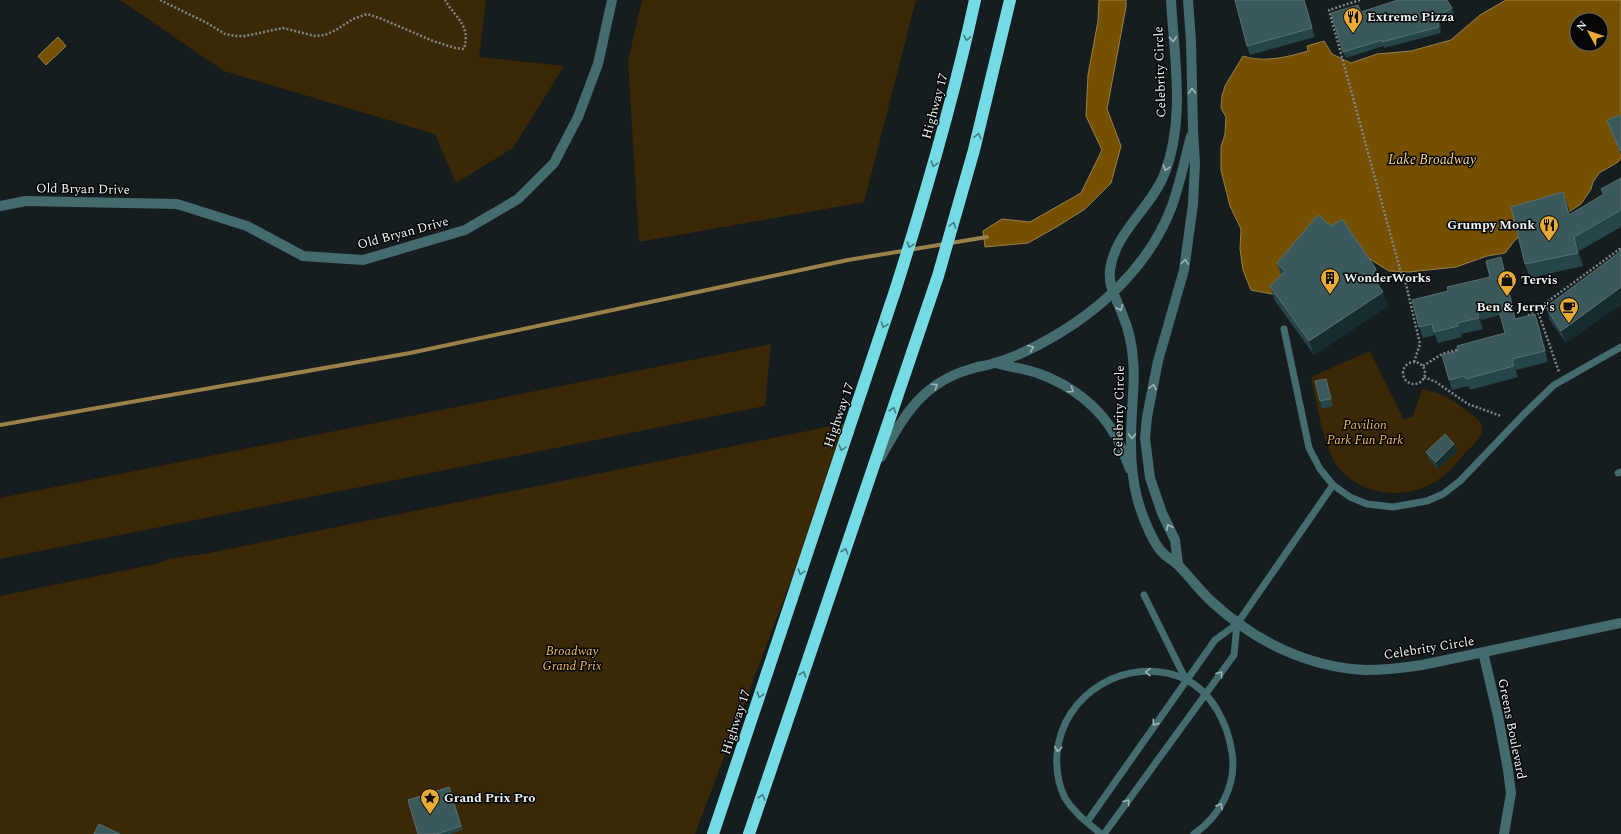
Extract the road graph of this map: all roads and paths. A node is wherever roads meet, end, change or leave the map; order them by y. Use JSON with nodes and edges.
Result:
{"nodes":[{"id":1,"x":160,"y":0,"type":"edge"},
{"id":2,"x":445,"y":0,"type":"edge"},
{"id":3,"x":612,"y":0,"type":"edge"},
{"id":4,"x":975,"y":0,"type":"edge"},
{"id":5,"x":1010,"y":0,"type":"edge"},
{"id":6,"x":1170,"y":0,"type":"edge"},
{"id":7,"x":1188,"y":0,"type":"edge"},
{"id":8,"x":1360,"y":0,"type":"edge"},
{"id":9,"x":1193,"y":130,"type":"junction"},
{"id":10,"x":0,"y":206,"type":"edge"},
{"id":11,"x":1621,"y":248,"type":"edge"},
{"id":12,"x":1112,"y":292,"type":"junction"},
{"id":13,"x":1537,"y":309,"type":"junction"},
{"id":14,"x":1525,"y":318,"type":"edge"},
{"id":15,"x":1284,"y":329,"type":"dead end"},
{"id":16,"x":1621,"y":347,"type":"edge"},
{"id":17,"x":1464,"y":348,"type":"edge"},
{"id":18,"x":1414,"y":362,"type":"junction"},
{"id":19,"x":995,"y":363,"type":"junction"},
{"id":20,"x":1423,"y":366,"type":"junction"},
{"id":21,"x":1424,"y":377,"type":"junction"},
{"id":22,"x":1561,"y":380,"type":"junction"},
{"id":23,"x":1501,"y":416,"type":"dead end"},
{"id":24,"x":1132,"y":472,"type":"junction"},
{"id":25,"x":871,"y":474,"type":"junction"},
{"id":26,"x":1333,"y":485,"type":"junction"},
{"id":27,"x":1178,"y":564,"type":"junction"},
{"id":28,"x":1144,"y":595,"type":"dead end"},
{"id":29,"x":1621,"y":623,"type":"edge"},
{"id":30,"x":1237,"y":624,"type":"junction"},
{"id":31,"x":1483,"y":652,"type":"junction"},
{"id":32,"x":1186,"y":680,"type":"junction"},
{"id":33,"x":1206,"y":695,"type":"junction"},
{"id":34,"x":1087,"y":822,"type":"junction"},
{"id":35,"x":713,"y":834,"type":"edge"},
{"id":36,"x":749,"y":834,"type":"edge"},
{"id":37,"x":1103,"y":834,"type":"edge"},
{"id":38,"x":1194,"y":834,"type":"edge"},
{"id":39,"x":1504,"y":834,"type":"edge"}],
"edges":[{"from":1,"to":2,"type":"path"},
{"from":3,"to":10,"type":"street","name":"Old Bryan Drive"},
{"from":4,"to":35,"type":"highway","name":"Highway 17","one_way":true},
{"from":25,"to":5,"type":"highway","one_way":true},
{"from":6,"to":12,"type":"street","name":"Celebrity Circle","one_way":true},
{"from":9,"to":7,"type":"street","name":"Celebrity Circle","one_way":true},
{"from":8,"to":18,"type":"path"},
{"from":9,"to":12,"type":"street"},
{"from":27,"to":9,"type":"street","name":"Celebrity Circle","one_way":true},
{"from":11,"to":13,"type":"path"},
{"from":19,"to":12,"type":"street","one_way":true},
{"from":12,"to":24,"type":"street","name":"Celebrity Circle","one_way":true},
{"from":13,"to":14,"type":"path"},
{"from":13,"to":22,"type":"path"},
{"from":15,"to":26,"type":"lane"},
{"from":16,"to":22,"type":"lane"},
{"from":17,"to":20,"type":"path"},
{"from":18,"to":20,"type":"path"},
{"from":18,"to":21,"type":"path"},
{"from":19,"to":24,"type":"street","one_way":true},
{"from":25,"to":19,"type":"street","one_way":true},
{"from":20,"to":21,"type":"path"},
{"from":21,"to":23,"type":"path"},
{"from":22,"to":26,"type":"lane"},
{"from":24,"to":27,"type":"street","name":"Celebrity Circle"},
{"from":36,"to":25,"type":"highway","one_way":true},
{"from":26,"to":30,"type":"lane"},
{"from":27,"to":30,"type":"street","name":"Celebrity Circle"},
{"from":28,"to":32,"type":"lane"},
{"from":29,"to":31,"type":"street","name":"Celebrity Circle"},
{"from":30,"to":31,"type":"street","name":"Celebrity Circle"},
{"from":30,"to":32,"type":"lane"},
{"from":33,"to":30,"type":"lane","one_way":true},
{"from":31,"to":39,"type":"street","name":"Greens Boulevard"},
{"from":32,"to":33,"type":"lane"},
{"from":32,"to":34,"type":"lane","one_way":true},
{"from":32,"to":34,"type":"lane","one_way":true},
{"from":37,"to":33,"type":"lane","one_way":true},
{"from":38,"to":33,"type":"lane","one_way":true},
{"from":34,"to":37,"type":"lane"}]}
